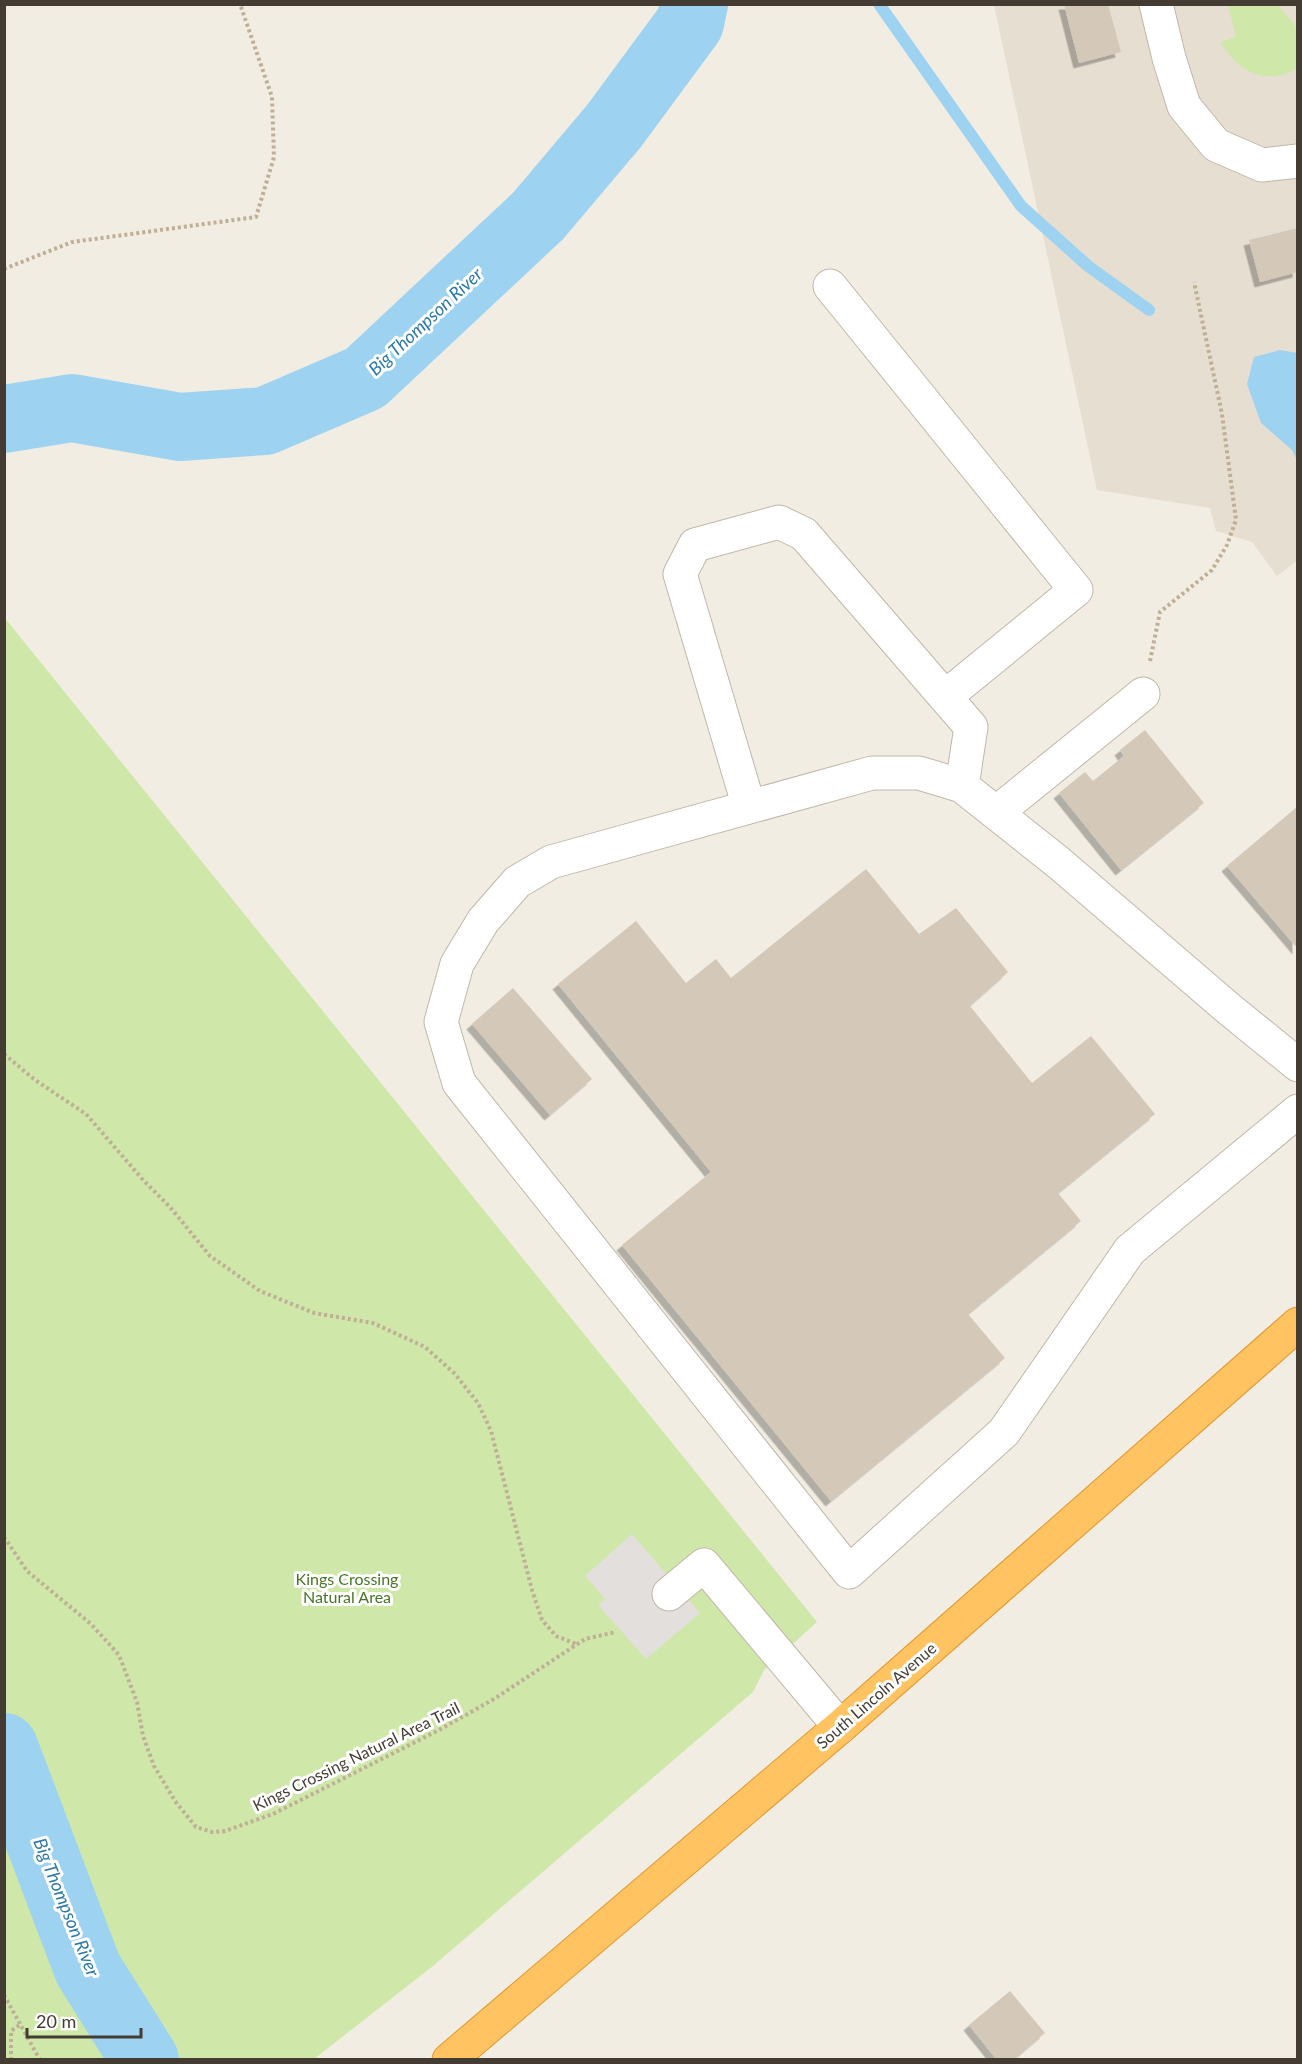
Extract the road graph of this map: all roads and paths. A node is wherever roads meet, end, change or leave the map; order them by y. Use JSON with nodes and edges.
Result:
{"nodes":[{"id":1,"x":240,"y":4,"type":"edge"},
{"id":2,"x":1156,"y":4,"type":"edge"},
{"id":3,"x":1298,"y":161,"type":"edge"},
{"id":4,"x":4,"y":269,"type":"edge"},
{"id":5,"x":1194,"y":282,"type":"dead end"},
{"id":6,"x":830,"y":286,"type":"dead end"},
{"id":7,"x":1143,"y":694,"type":"joint"},
{"id":8,"x":945,"y":697,"type":"junction"},
{"id":9,"x":962,"y":786,"type":"junction"},
{"id":10,"x":749,"y":807,"type":"junction"},
{"id":11,"x":996,"y":813,"type":"junction"},
{"id":12,"x":4,"y":1054,"type":"edge"},
{"id":13,"x":1298,"y":1065,"type":"edge"},
{"id":14,"x":1298,"y":1111,"type":"edge"},
{"id":15,"x":1298,"y":1324,"type":"edge"},
{"id":16,"x":4,"y":1537,"type":"edge"},
{"id":17,"x":669,"y":1594,"type":"dead end"},
{"id":18,"x":616,"y":1632,"type":"dead end"},
{"id":19,"x":576,"y":1644,"type":"junction"},
{"id":20,"x":840,"y":1727,"type":"junction"},
{"id":21,"x":4,"y":1995,"type":"edge"},
{"id":22,"x":21,"y":2024,"type":"junction"},
{"id":23,"x":11,"y":2060,"type":"edge"},
{"id":24,"x":40,"y":2060,"type":"edge"},
{"id":25,"x":449,"y":2060,"type":"edge"}],
"edges":[{"from":1,"to":4,"type":"path"},
{"from":2,"to":3,"type":"lane"},
{"from":5,"to":7,"type":"path"},
{"from":6,"to":8,"type":"lane"},
{"from":7,"to":11,"type":"lane"},
{"from":8,"to":9,"type":"lane"},
{"from":8,"to":10,"type":"lane"},
{"from":9,"to":10,"type":"lane"},
{"from":9,"to":11,"type":"lane"},
{"from":10,"to":14,"type":"lane"},
{"from":11,"to":13,"type":"lane"},
{"from":12,"to":19,"type":"path"},
{"from":15,"to":20,"type":"highway","name":"South Lincoln Avenue"},
{"from":16,"to":19,"type":"path","name":"Kings Crossing Natural Area Trail"},
{"from":17,"to":20,"type":"lane"},
{"from":18,"to":19,"type":"path","name":"Kings Crossing Natural Area Trail"},
{"from":20,"to":25,"type":"highway","name":"South Lincoln Avenue"},
{"from":21,"to":22,"type":"path"},
{"from":22,"to":23,"type":"path"},
{"from":22,"to":24,"type":"path"}]}
